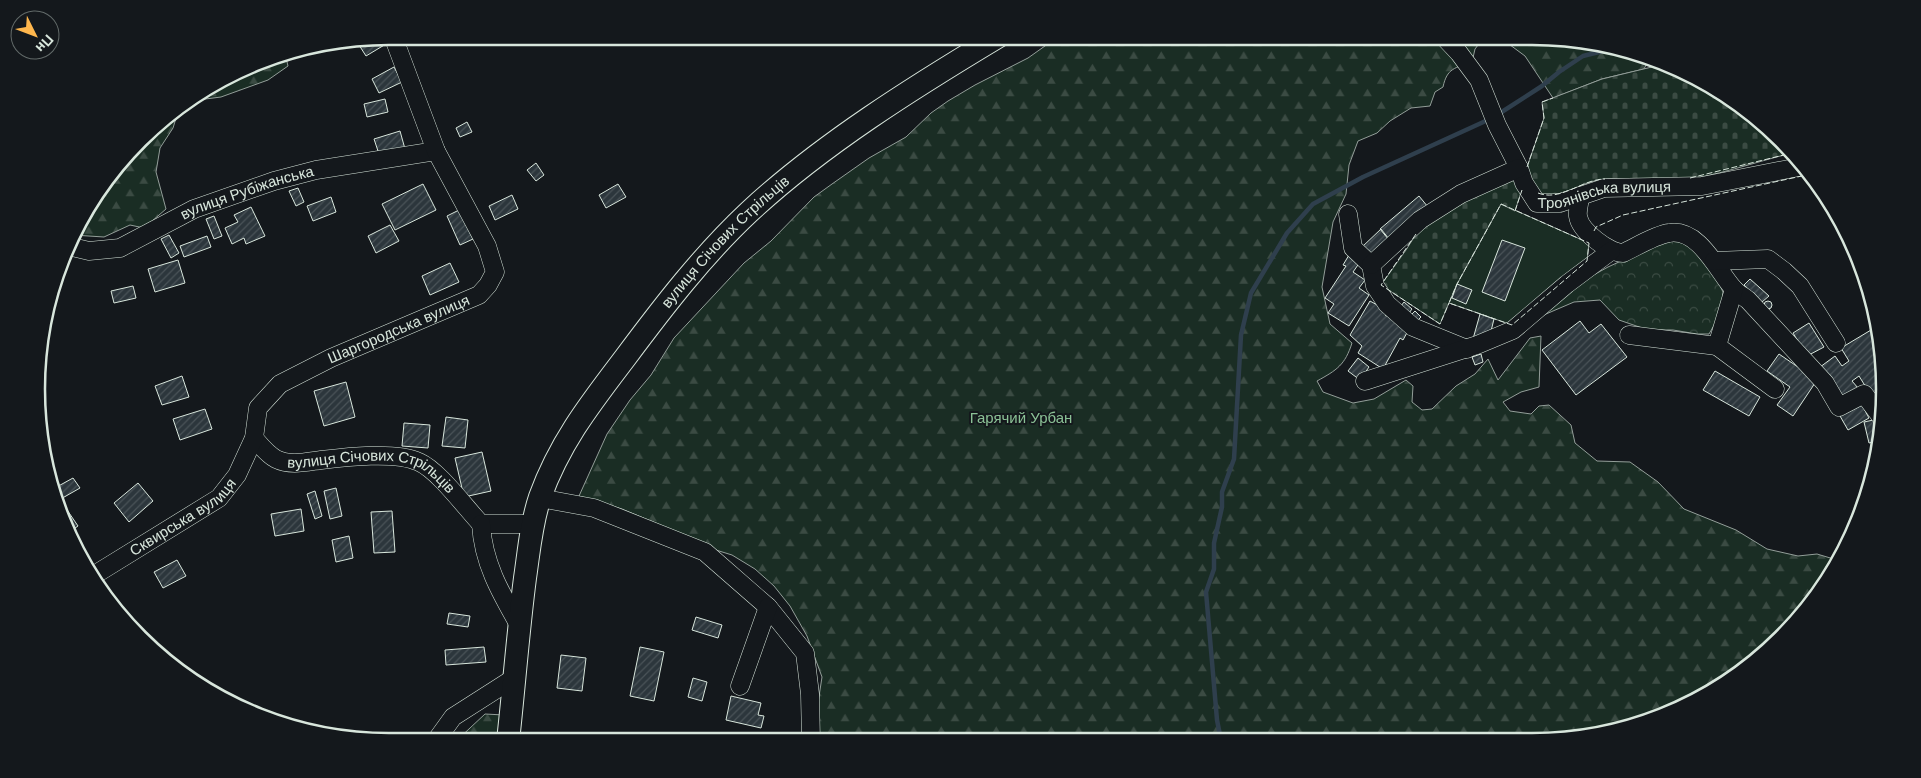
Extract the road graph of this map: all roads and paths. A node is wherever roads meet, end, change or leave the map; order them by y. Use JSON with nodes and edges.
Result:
{"nodes":[{"id":1,"x":396,"y":45,"type":"edge"},
{"id":2,"x":985,"y":45,"type":"edge"},
{"id":3,"x":1452,"y":45,"type":"edge"},
{"id":4,"x":436,"y":151,"type":"junction"},
{"id":5,"x":1519,"y":168,"type":"junction"},
{"id":6,"x":1795,"y":168,"type":"edge"},
{"id":7,"x":1580,"y":196,"type":"junction"},
{"id":8,"x":1348,"y":214,"type":"dead end"},
{"id":9,"x":75,"y":248,"type":"edge"},
{"id":10,"x":1611,"y":251,"type":"junction"},
{"id":11,"x":1714,"y":261,"type":"junction"},
{"id":12,"x":1371,"y":265,"type":"junction"},
{"id":13,"x":1734,"y":289,"type":"junction"},
{"id":14,"x":1629,"y":335,"type":"dead end"},
{"id":15,"x":1836,"y":343,"type":"dead end"},
{"id":16,"x":1717,"y":346,"type":"junction"},
{"id":17,"x":1466,"y":349,"type":"junction"},
{"id":18,"x":1365,"y":381,"type":"dead end"},
{"id":19,"x":1775,"y":388,"type":"dead end"},
{"id":20,"x":1875,"y":409,"type":"edge"},
{"id":21,"x":254,"y":438,"type":"junction"},
{"id":22,"x":540,"y":498,"type":"junction"},
{"id":23,"x":480,"y":524,"type":"junction"},
{"id":24,"x":533,"y":524,"type":"junction"},
{"id":25,"x":98,"y":573,"type":"edge"},
{"id":26,"x":768,"y":607,"type":"junction"},
{"id":27,"x":519,"y":625,"type":"junction"},
{"id":28,"x":514,"y":678,"type":"junction"},
{"id":29,"x":740,"y":686,"type":"dead end"},
{"id":30,"x":442,"y":733,"type":"edge"},
{"id":31,"x":509,"y":733,"type":"edge"},
{"id":32,"x":811,"y":733,"type":"edge"}],
"edges":[{"from":1,"to":4,"type":"street","name":"Шаргородська вулиця"},
{"from":2,"to":22,"type":"main road","name":"вулиця Січових Стрільців"},
{"from":3,"to":5,"type":"street","name":"Троянівська вулиця"},
{"from":4,"to":9,"type":"street","name":"вулиця Рубіжанська"},
{"from":4,"to":21,"type":"street","name":"Шаргородська вулиця"},
{"from":5,"to":7,"type":"street","name":"Троянівська вулиця"},
{"from":5,"to":12,"type":"street"},
{"from":6,"to":7,"type":"street","name":"Троянівська вулиця"},
{"from":7,"to":10,"type":"street"},
{"from":8,"to":12,"type":"street"},
{"from":10,"to":11,"type":"street"},
{"from":10,"to":17,"type":"street"},
{"from":11,"to":13,"type":"street"},
{"from":11,"to":15,"type":"street"},
{"from":12,"to":17,"type":"street"},
{"from":13,"to":16,"type":"street"},
{"from":13,"to":20,"type":"street"},
{"from":14,"to":16,"type":"street"},
{"from":16,"to":19,"type":"street"},
{"from":17,"to":18,"type":"street"},
{"from":21,"to":23,"type":"street","name":"вулиця Січових Стрільців"},
{"from":21,"to":25,"type":"street","name":"Сквирська вулиця"},
{"from":22,"to":24,"type":"main road","name":"вулиця Січових Стрільців"},
{"from":22,"to":26,"type":"street"},
{"from":23,"to":24,"type":"street"},
{"from":23,"to":27,"type":"street","name":"вулиця Січових Стрільців"},
{"from":24,"to":27,"type":"main road","name":"вулиця Січових Стрільців"},
{"from":26,"to":29,"type":"street"},
{"from":26,"to":32,"type":"street"},
{"from":27,"to":28,"type":"main road","name":"вулиця Січових Стрільців"},
{"from":28,"to":30,"type":"street"},
{"from":28,"to":31,"type":"main road","name":"вулиця Січових Стрільців"}]}
